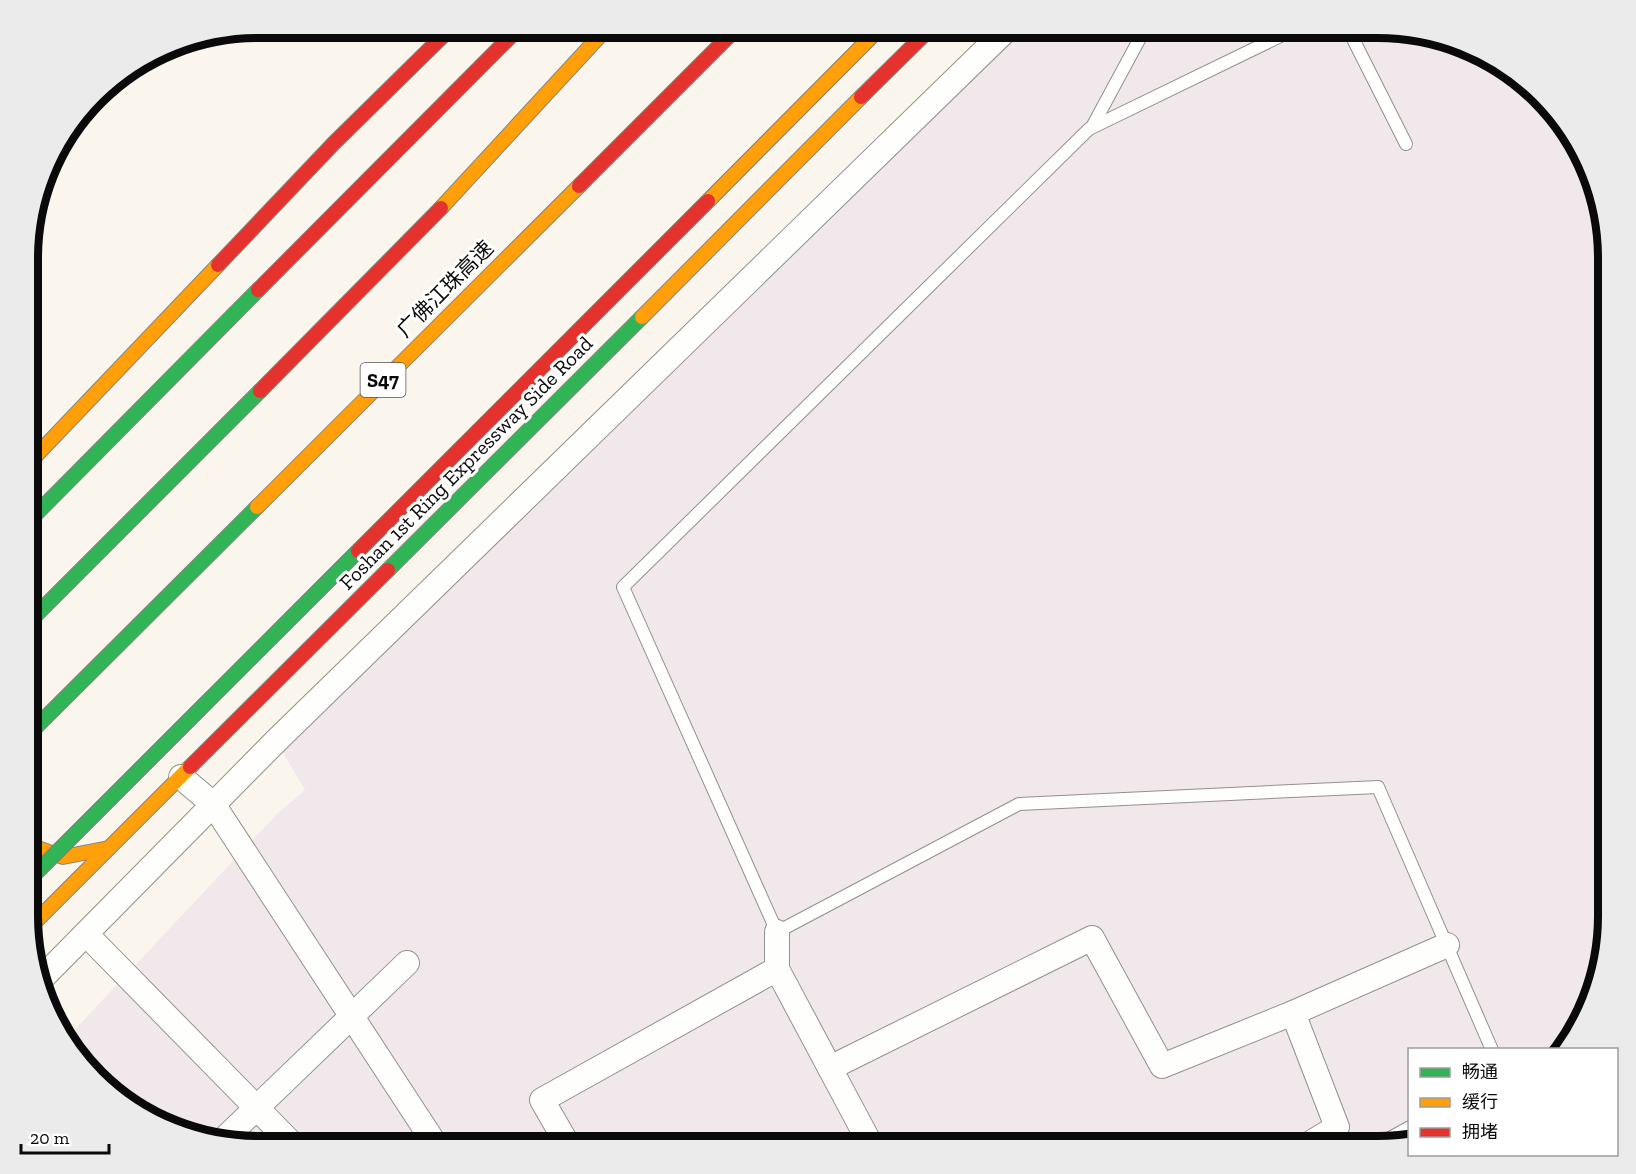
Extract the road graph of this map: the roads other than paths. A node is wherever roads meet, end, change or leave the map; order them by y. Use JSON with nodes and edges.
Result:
{"nodes":[{"id":1,"x":441,"y":38,"type":"edge"},
{"id":2,"x":509,"y":38,"type":"edge"},
{"id":3,"x":598,"y":38,"type":"edge"},
{"id":4,"x":727,"y":38,"type":"edge"},
{"id":5,"x":870,"y":38,"type":"edge"},
{"id":6,"x":921,"y":38,"type":"edge"},
{"id":7,"x":998,"y":38,"type":"edge"},
{"id":8,"x":1140,"y":38,"type":"edge"},
{"id":9,"x":1276,"y":38,"type":"edge"},
{"id":10,"x":1353,"y":38,"type":"edge"},
{"id":11,"x":1092,"y":127,"type":"junction"},
{"id":12,"x":1406,"y":144,"type":"dead end"},
{"id":13,"x":38,"y":455,"type":"edge"},
{"id":14,"x":38,"y":512,"type":"edge"},
{"id":15,"x":38,"y":613,"type":"edge"},
{"id":16,"x":38,"y":725,"type":"edge"},
{"id":17,"x":181,"y":777,"type":"junction"},
{"id":18,"x":213,"y":804,"type":"junction"},
{"id":19,"x":38,"y":848,"type":"edge"},
{"id":20,"x":109,"y":848,"type":"junction"},
{"id":21,"x":38,"y":871,"type":"edge"},
{"id":22,"x":38,"y":919,"type":"edge"},
{"id":23,"x":777,"y":932,"type":"junction"},
{"id":24,"x":86,"y":934,"type":"junction"},
{"id":25,"x":1447,"y":945,"type":"junction"},
{"id":26,"x":407,"y":963,"type":"dead end"},
{"id":27,"x":777,"y":969,"type":"junction"},
{"id":28,"x":45,"y":975,"type":"edge"},
{"id":29,"x":1293,"y":1013,"type":"junction"},
{"id":30,"x":351,"y":1016,"type":"junction"},
{"id":31,"x":1491,"y":1048,"type":"edge"},
{"id":32,"x":830,"y":1068,"type":"junction"},
{"id":33,"x":256,"y":1107,"type":"junction"},
{"id":34,"x":1408,"y":1129,"type":"edge"},
{"id":35,"x":228,"y":1135,"type":"edge"},
{"id":36,"x":284,"y":1136,"type":"edge"},
{"id":37,"x":430,"y":1136,"type":"edge"},
{"id":38,"x":563,"y":1136,"type":"edge"},
{"id":39,"x":866,"y":1136,"type":"edge"},
{"id":40,"x":1322,"y":1136,"type":"edge"},
{"id":41,"x":1392,"y":1136,"type":"edge"}],
"edges":[{"from":1,"to":13,"type":"main road"},
{"from":2,"to":14,"type":"main road"},
{"from":3,"to":15,"type":"main road"},
{"from":4,"to":16,"type":"main road","name":"广佛江珠高速","number":"S47"},
{"from":5,"to":21,"type":"main road","name":"Foshan 1st Ring Expressway Side Road","bridge":true},
{"from":6,"to":17,"type":"main road","name":"Foshan 1st Ring Expressway Side Road"},
{"from":7,"to":18,"type":"street"},
{"from":8,"to":11,"type":"lane"},
{"from":9,"to":11,"type":"lane"},
{"from":10,"to":12,"type":"lane"},
{"from":11,"to":23,"type":"lane"},
{"from":17,"to":18,"type":"street"},
{"from":17,"to":20,"type":"main road","name":"Foshan 1st Ring Expressway Side Road"},
{"from":18,"to":24,"type":"street"},
{"from":18,"to":30,"type":"street"},
{"from":19,"to":20,"type":"main road"},
{"from":20,"to":22,"type":"main road","name":"Foshan 1st Ring Expressway Side Road"},
{"from":23,"to":25,"type":"lane"},
{"from":23,"to":27,"type":"street"},
{"from":24,"to":28,"type":"street"},
{"from":24,"to":33,"type":"street"},
{"from":25,"to":29,"type":"street"},
{"from":25,"to":31,"type":"lane"},
{"from":26,"to":30,"type":"street"},
{"from":27,"to":32,"type":"street"},
{"from":27,"to":38,"type":"street"},
{"from":29,"to":32,"type":"street"},
{"from":29,"to":40,"type":"street"},
{"from":30,"to":33,"type":"street"},
{"from":30,"to":37,"type":"street"},
{"from":32,"to":39,"type":"street"},
{"from":33,"to":35,"type":"street"},
{"from":33,"to":36,"type":"street"},
{"from":34,"to":41,"type":"lane"}]}
